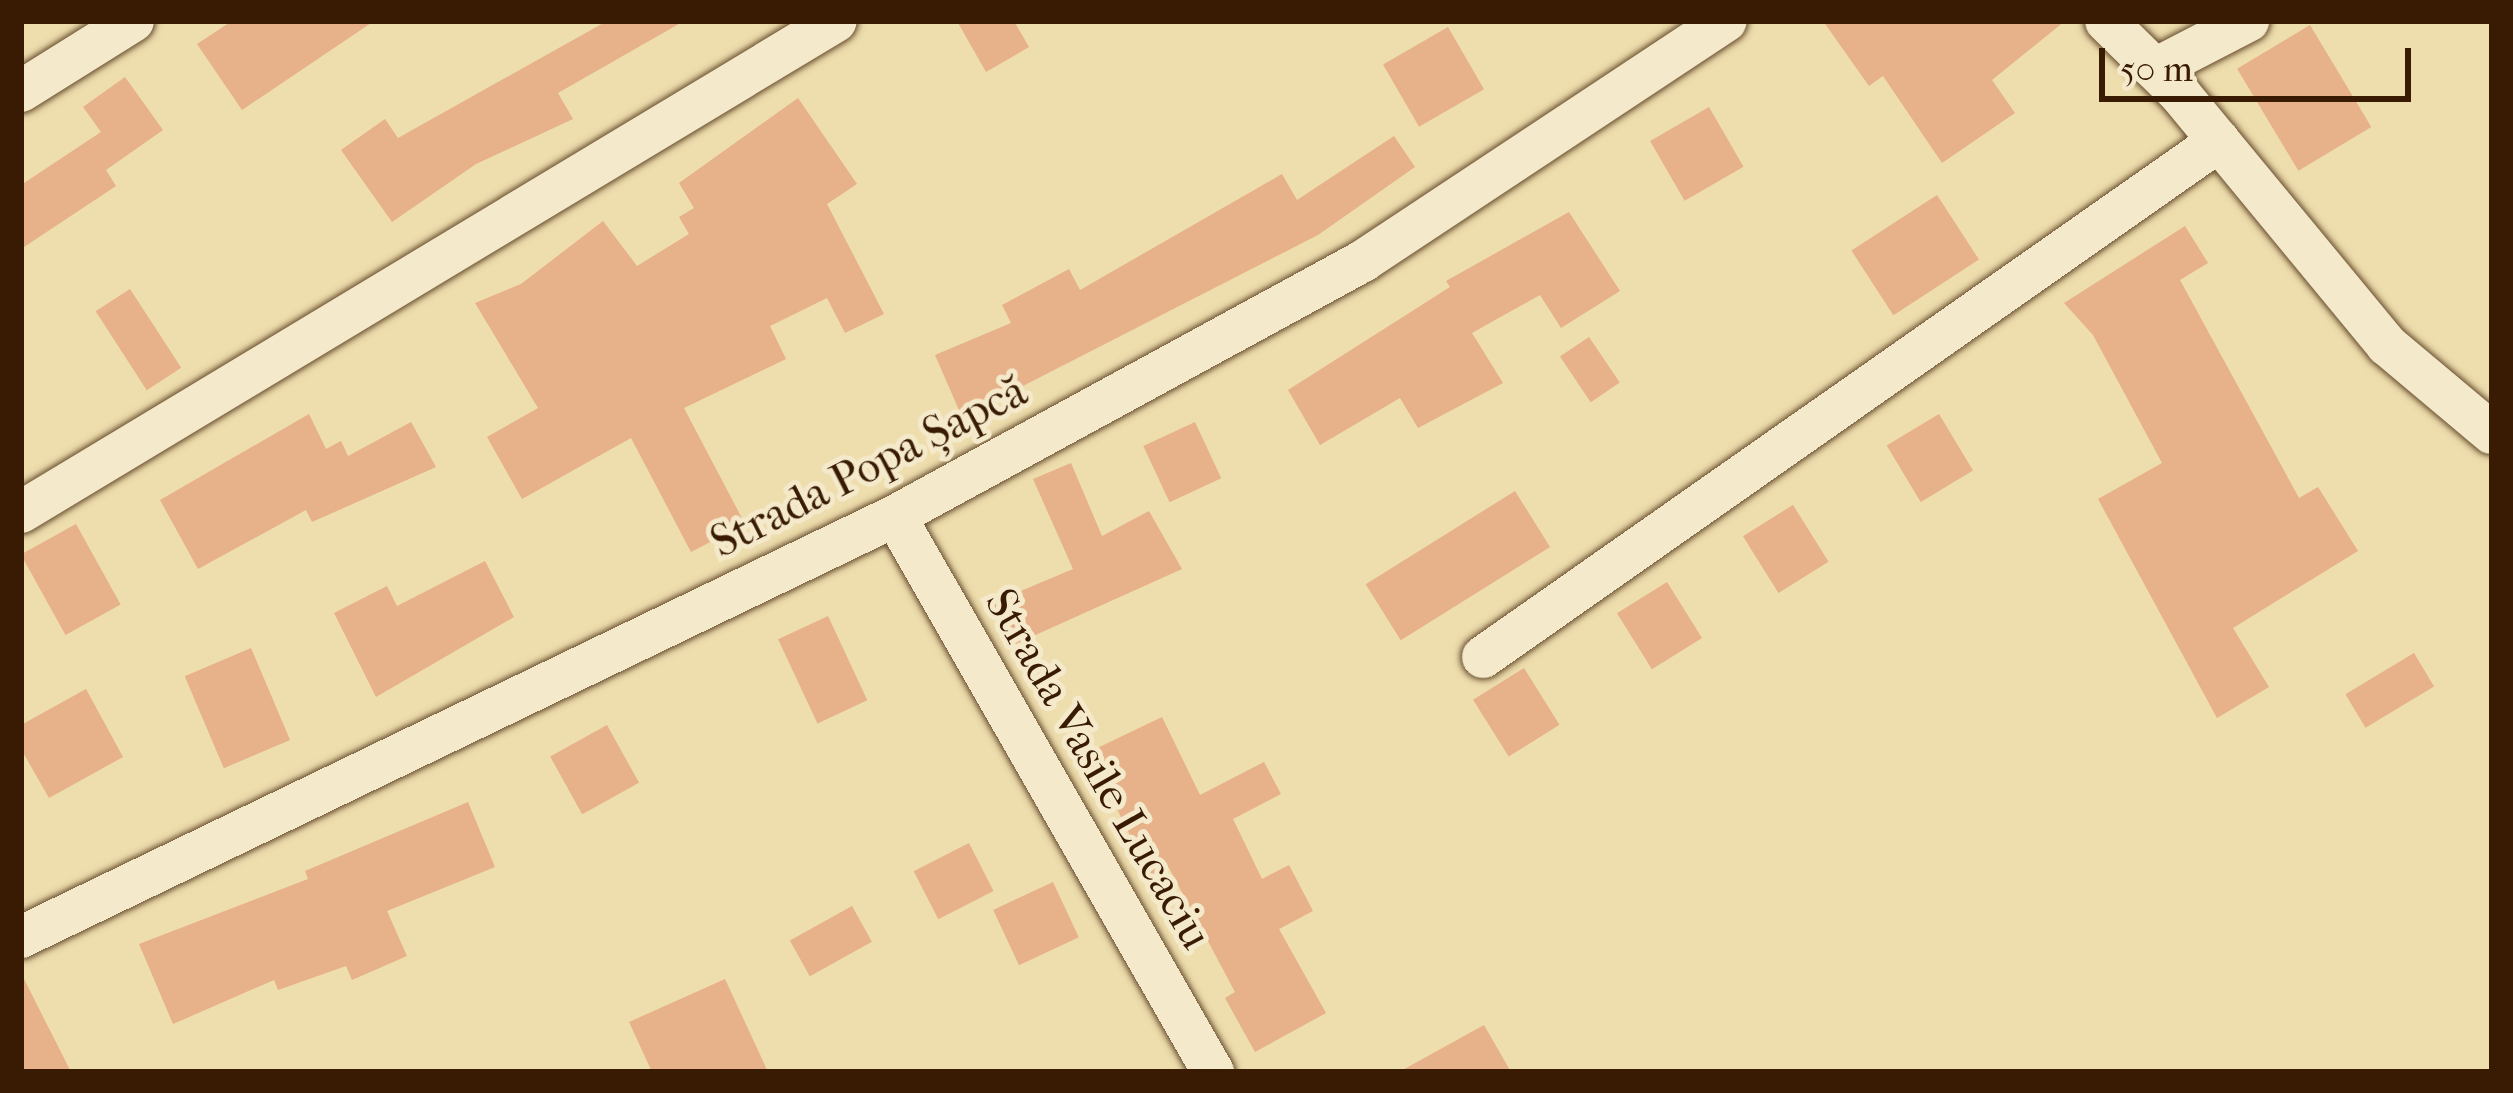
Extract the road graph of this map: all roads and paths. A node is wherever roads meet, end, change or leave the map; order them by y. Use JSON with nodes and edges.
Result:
{"nodes":[{"id":1,"x":133,"y":21,"type":"edge"},
{"id":2,"x":836,"y":21,"type":"edge"},
{"id":3,"x":1726,"y":21,"type":"edge"},
{"id":4,"x":2106,"y":21,"type":"edge"},
{"id":5,"x":2248,"y":21,"type":"edge"},
{"id":6,"x":2155,"y":69,"type":"junction"},
{"id":7,"x":21,"y":91,"type":"edge"},
{"id":8,"x":2219,"y":141,"type":"junction"},
{"id":9,"x":2492,"y":433,"type":"edge"},
{"id":10,"x":21,"y":512,"type":"edge"},
{"id":11,"x":895,"y":516,"type":"junction"},
{"id":12,"x":1484,"y":657,"type":"dead end"},
{"id":13,"x":21,"y":937,"type":"edge"},
{"id":14,"x":1213,"y":1072,"type":"edge"}],
"edges":[{"from":1,"to":7,"type":"street"},
{"from":2,"to":10,"type":"street"},
{"from":3,"to":11,"type":"street","name":"Strada Popa Șapcă"},
{"from":4,"to":6,"type":"street"},
{"from":5,"to":6,"type":"street"},
{"from":6,"to":8,"type":"street"},
{"from":8,"to":9,"type":"street"},
{"from":8,"to":12,"type":"street"},
{"from":11,"to":13,"type":"street","name":"Strada Popa Șapcă"},
{"from":11,"to":14,"type":"street","name":"Strada Vasile Lucaciu"}]}
